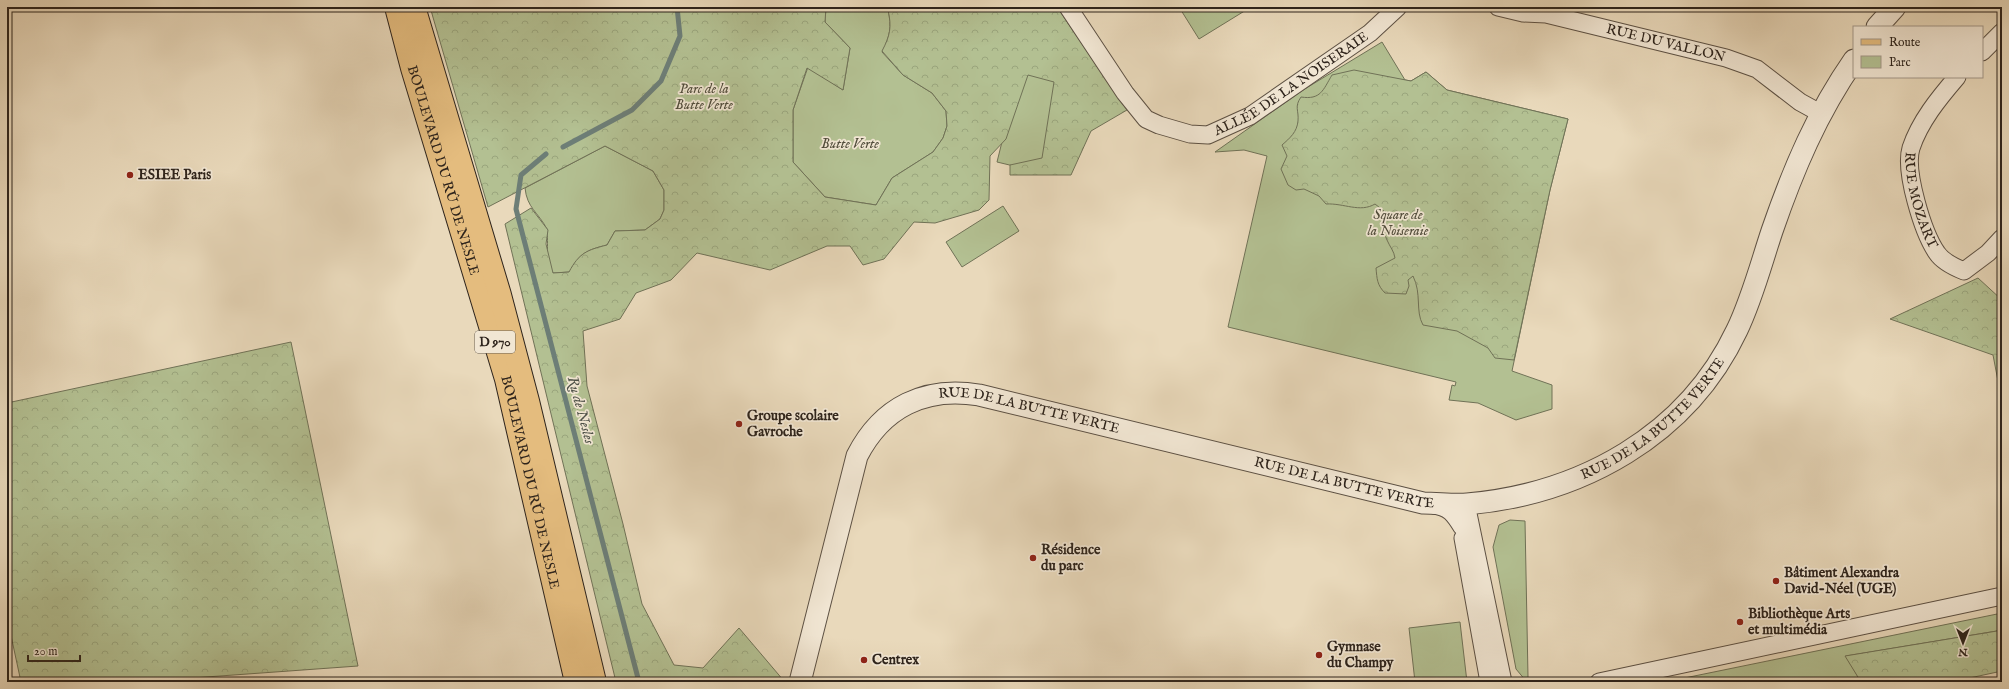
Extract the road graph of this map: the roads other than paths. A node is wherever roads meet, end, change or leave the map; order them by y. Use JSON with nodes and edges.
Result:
{"nodes":[{"id":1,"x":396,"y":7,"type":"edge"},
{"id":2,"x":414,"y":7,"type":"edge"},
{"id":3,"x":1068,"y":7,"type":"edge"},
{"id":4,"x":1398,"y":7,"type":"edge"},
{"id":5,"x":1498,"y":7,"type":"edge"},
{"id":6,"x":1895,"y":7,"type":"edge"},
{"id":7,"x":1547,"y":11,"type":"edge"},
{"id":8,"x":1878,"y":26,"type":"edge"},
{"id":9,"x":2002,"y":32,"type":"edge"},
{"id":10,"x":1983,"y":51,"type":"edge"},
{"id":11,"x":1853,"y":62,"type":"edge"},
{"id":12,"x":1956,"y":78,"type":"edge"},
{"id":13,"x":1820,"y":113,"type":"junction"},
{"id":14,"x":2002,"y":238,"type":"edge"},
{"id":15,"x":1505,"y":498,"type":"junction"},
{"id":16,"x":1423,"y":502,"type":"junction"},
{"id":17,"x":1466,"y":504,"type":"junction"},
{"id":18,"x":1462,"y":527,"type":"junction"},
{"id":19,"x":1477,"y":552,"type":"junction"},
{"id":20,"x":2002,"y":596,"type":"edge"},
{"id":21,"x":576,"y":682,"type":"edge"},
{"id":22,"x":595,"y":682,"type":"edge"},
{"id":23,"x":800,"y":682,"type":"edge"},
{"id":24,"x":1489,"y":682,"type":"edge"},
{"id":25,"x":1503,"y":682,"type":"edge"},
{"id":26,"x":1599,"y":682,"type":"edge"}],
"edges":[{"from":1,"to":21,"type":"main road","name":"BOULEVARD DU RÛ DE NESLE","number":"D 970"},
{"from":2,"to":22,"type":"main road"},
{"from":3,"to":4,"type":"street","name":"ALLÉE DE LA NOISERAIE"},
{"from":5,"to":7,"type":"street","name":"RUE DU VALLON"},
{"from":6,"to":8,"type":"street"},
{"from":7,"to":13,"type":"street","name":"RUE DU VALLON"},
{"from":9,"to":10,"type":"street"},
{"from":11,"to":13,"type":"street","name":"RUE DE LA BUTTE VERTE"},
{"from":12,"to":14,"type":"street","name":"RUE MOZART"},
{"from":13,"to":15,"type":"street","name":"RUE DE LA BUTTE VERTE"},
{"from":15,"to":17,"type":"street","name":"RUE DE LA BUTTE VERTE"},
{"from":15,"to":19,"type":"street"},
{"from":16,"to":17,"type":"street","name":"RUE DE LA BUTTE VERTE"},
{"from":16,"to":18,"type":"street"},
{"from":16,"to":23,"type":"street","name":"RUE DE LA BUTTE VERTE"},
{"from":17,"to":18,"type":"street"},
{"from":17,"to":19,"type":"street"},
{"from":18,"to":24,"type":"street"},
{"from":19,"to":25,"type":"street"},
{"from":20,"to":26,"type":"street"}]}
